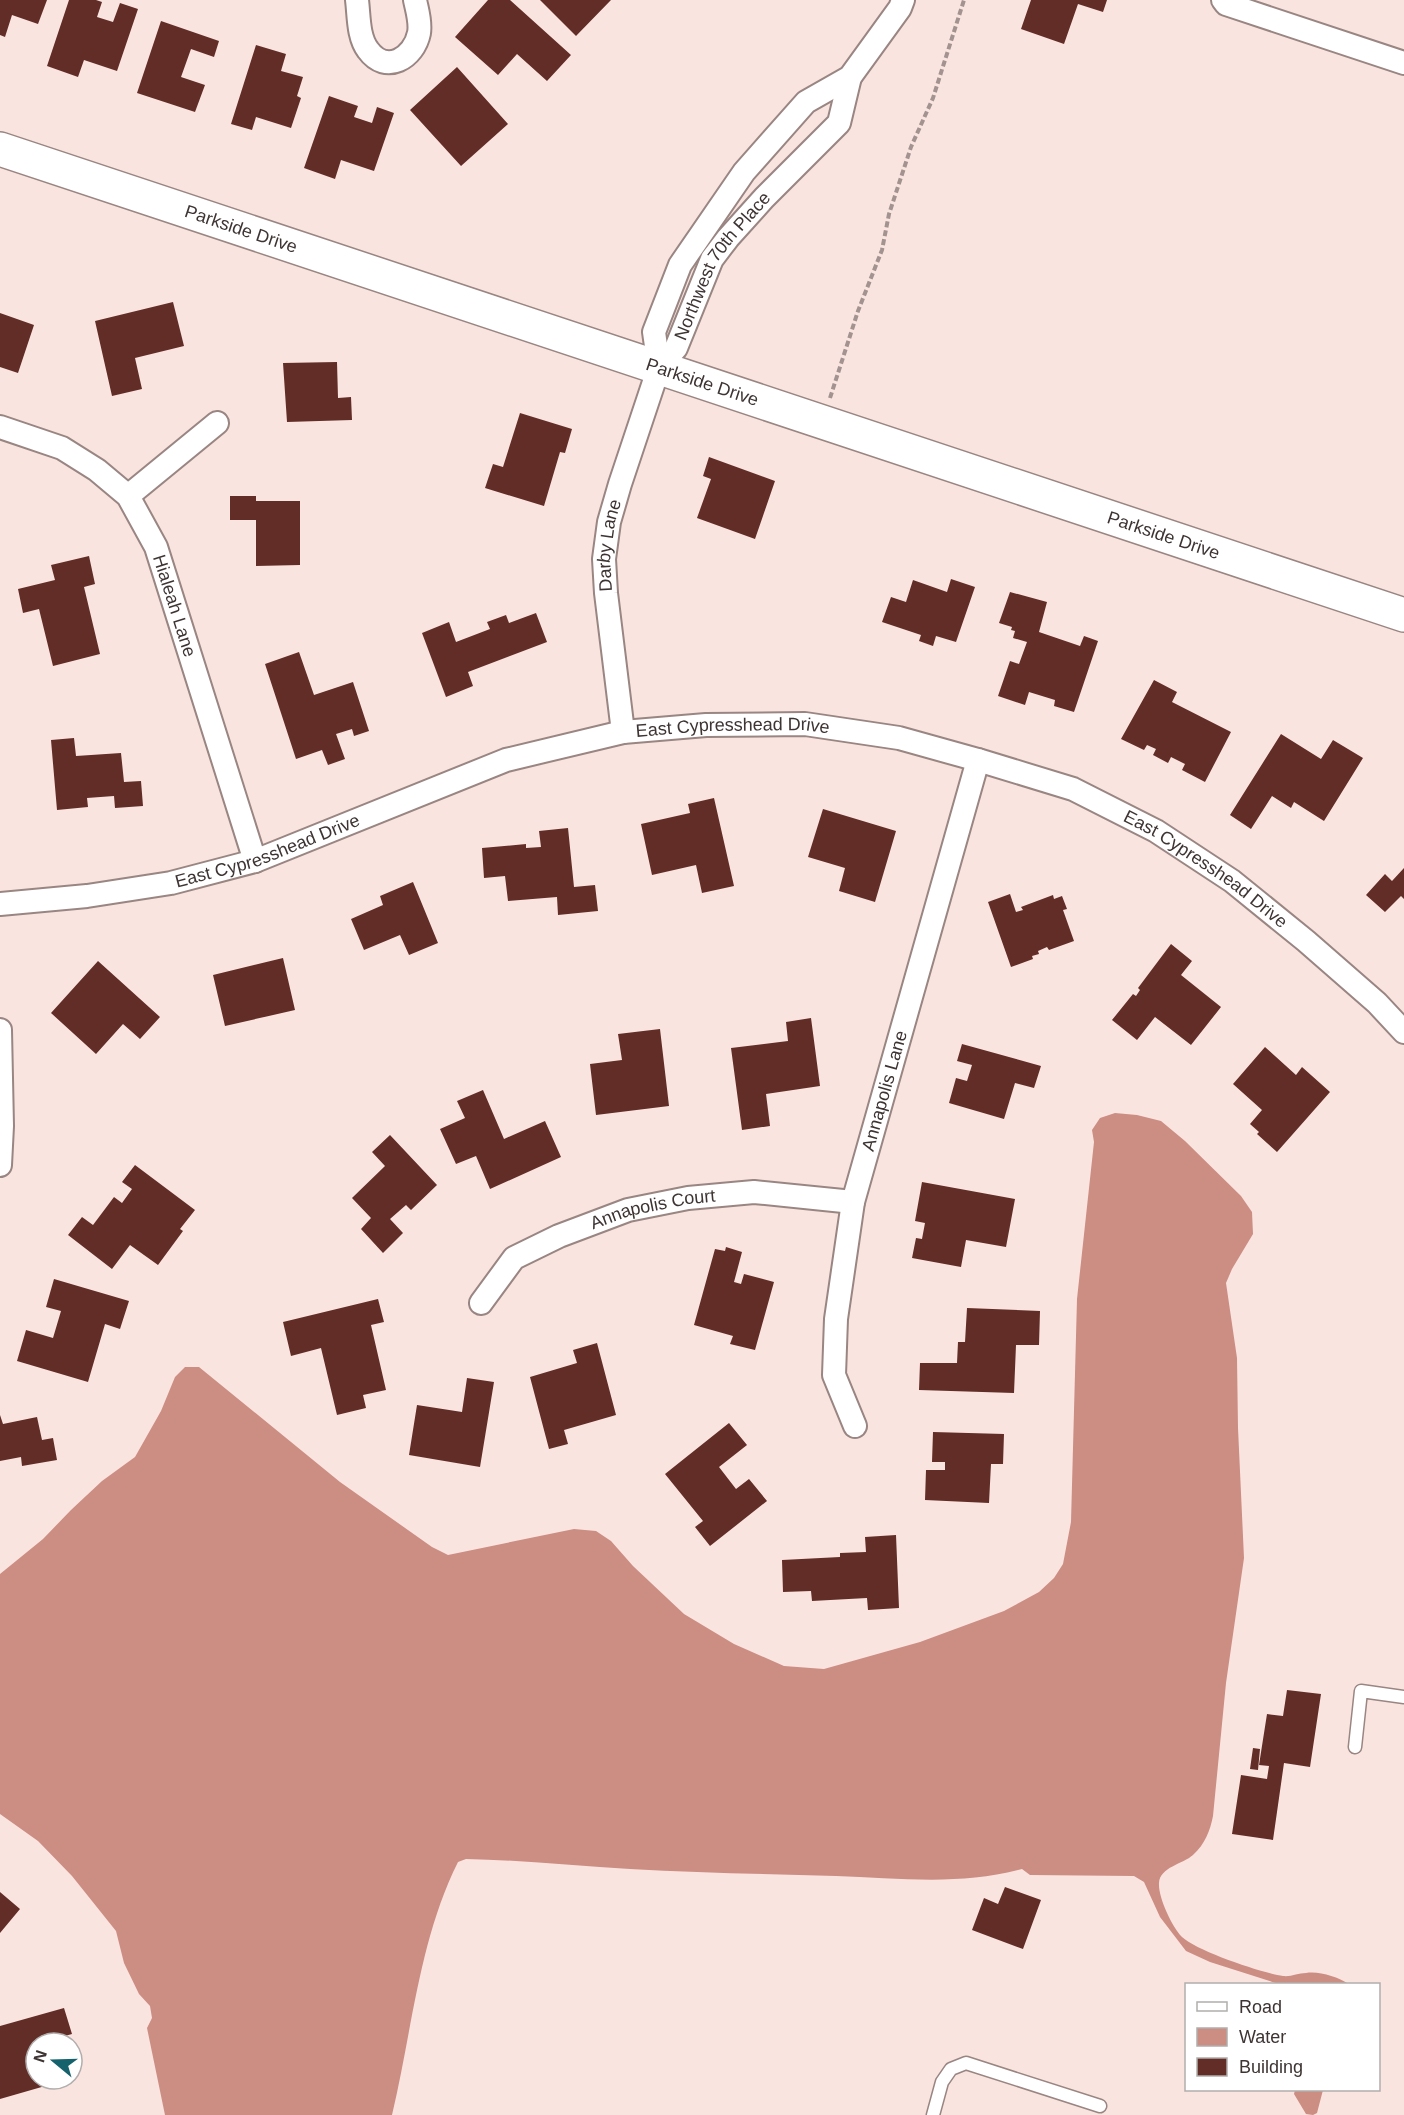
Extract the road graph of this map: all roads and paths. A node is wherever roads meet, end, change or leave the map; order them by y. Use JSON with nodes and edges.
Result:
{"nodes":[{"id":1,"x":357,"y":0,"type":"edge"},
{"id":2,"x":415,"y":0,"type":"edge"},
{"id":3,"x":903,"y":0,"type":"edge"},
{"id":4,"x":964,"y":0,"type":"edge"},
{"id":5,"x":1223,"y":0,"type":"edge"},
{"id":6,"x":1404,"y":63,"type":"edge"},
{"id":7,"x":850,"y":77,"type":"junction"},
{"id":8,"x":790,"y":119,"type":"junction"},
{"id":9,"x":817,"y":146,"type":"junction"},
{"id":10,"x":0,"y":149,"type":"edge"},
{"id":11,"x":744,"y":172,"type":"junction"},
{"id":12,"x":770,"y":193,"type":"junction"},
{"id":13,"x":659,"y":367,"type":"junction"},
{"id":14,"x":830,"y":398,"type":"dead end"},
{"id":15,"x":217,"y":423,"type":"dead end"},
{"id":16,"x":0,"y":427,"type":"edge"},
{"id":17,"x":128,"y":496,"type":"junction"},
{"id":18,"x":1404,"y":615,"type":"edge"},
{"id":19,"x":623,"y":732,"type":"junction"},
{"id":20,"x":978,"y":760,"type":"junction"},
{"id":21,"x":255,"y":861,"type":"junction"},
{"id":22,"x":0,"y":904,"type":"edge"},
{"id":23,"x":0,"y":1030,"type":"edge"},
{"id":24,"x":1404,"y":1032,"type":"edge"},
{"id":25,"x":0,"y":1165,"type":"edge"},
{"id":26,"x":853,"y":1202,"type":"junction"},
{"id":27,"x":482,"y":1303,"type":"dead end"},
{"id":28,"x":855,"y":1426,"type":"dead end"},
{"id":29,"x":1404,"y":1697,"type":"edge"},
{"id":30,"x":1355,"y":1747,"type":"dead end"},
{"id":31,"x":1100,"y":2106,"type":"dead end"},
{"id":32,"x":933,"y":2115,"type":"edge"}],
"edges":[{"from":1,"to":2,"type":"street"},
{"from":3,"to":7,"type":"street","name":"Northwest 70th Place"},
{"from":4,"to":14,"type":"path"},
{"from":5,"to":6,"type":"street"},
{"from":7,"to":8,"type":"street","name":"Northwest 70th Place"},
{"from":7,"to":9,"type":"street","name":"Northwest 70th Place"},
{"from":8,"to":9,"type":"street"},
{"from":8,"to":11,"type":"street","name":"Northwest 70th Place"},
{"from":9,"to":12,"type":"street","name":"Northwest 70th Place"},
{"from":10,"to":13,"type":"street","name":"Parkside Drive"},
{"from":11,"to":12,"type":"street"},
{"from":11,"to":13,"type":"street","name":"Northwest 70th Place"},
{"from":12,"to":13,"type":"street","name":"Northwest 70th Place"},
{"from":13,"to":18,"type":"street","name":"Parkside Drive"},
{"from":13,"to":19,"type":"street","name":"Darby Lane"},
{"from":15,"to":17,"type":"street"},
{"from":16,"to":17,"type":"street","name":"Hialeah Lane"},
{"from":17,"to":21,"type":"street","name":"Hialeah Lane"},
{"from":19,"to":20,"type":"street","name":"East Cypresshead Drive"},
{"from":19,"to":21,"type":"street","name":"East Cypresshead Drive"},
{"from":20,"to":24,"type":"street","name":"East Cypresshead Drive"},
{"from":20,"to":26,"type":"street","name":"Annapolis Lane"},
{"from":21,"to":22,"type":"street","name":"East Cypresshead Drive"},
{"from":23,"to":25,"type":"street"},
{"from":26,"to":27,"type":"street","name":"Annapolis Court"},
{"from":26,"to":28,"type":"street","name":"Annapolis Lane"},
{"from":29,"to":30,"type":"lane"},
{"from":31,"to":32,"type":"lane"}]}
